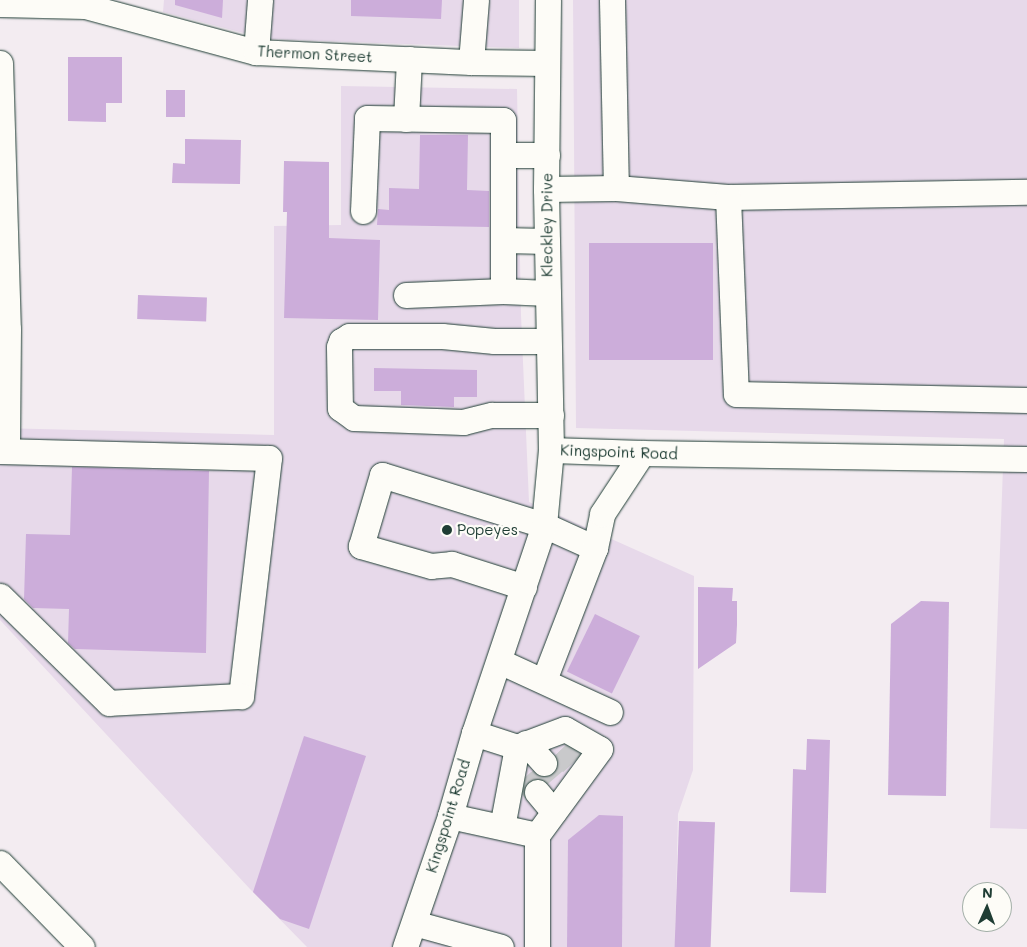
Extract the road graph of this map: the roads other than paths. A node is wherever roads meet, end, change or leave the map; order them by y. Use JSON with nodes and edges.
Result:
{"nodes":[{"id":1,"x":260,"y":0,"type":"edge"},
{"id":2,"x":476,"y":0,"type":"edge"},
{"id":3,"x":548,"y":0,"type":"edge"},
{"id":4,"x":612,"y":0,"type":"edge"},
{"id":5,"x":0,"y":4,"type":"edge"},
{"id":6,"x":256,"y":52,"type":"junction"},
{"id":7,"x":409,"y":59,"type":"junction"},
{"id":8,"x":472,"y":62,"type":"junction"},
{"id":9,"x":0,"y":63,"type":"edge"},
{"id":10,"x":546,"y":63,"type":"junction"},
{"id":11,"x":406,"y":118,"type":"junction"},
{"id":12,"x":503,"y":155,"type":"junction"},
{"id":13,"x":547,"y":155,"type":"junction"},
{"id":14,"x":616,"y":188,"type":"junction"},
{"id":15,"x":546,"y":189,"type":"junction"},
{"id":16,"x":1027,"y":192,"type":"edge"},
{"id":17,"x":728,"y":197,"type":"junction"},
{"id":18,"x":363,"y":211,"type":"dead end"},
{"id":19,"x":503,"y":240,"type":"junction"},
{"id":20,"x":547,"y":241,"type":"junction"},
{"id":21,"x":503,"y":291,"type":"junction"},
{"id":22,"x":548,"y":293,"type":"junction"},
{"id":23,"x":406,"y":295,"type":"dead end"},
{"id":24,"x":548,"y":341,"type":"junction"},
{"id":25,"x":1027,"y":400,"type":"edge"},
{"id":26,"x":551,"y":415,"type":"junction"},
{"id":27,"x":551,"y":450,"type":"junction"},
{"id":28,"x":3,"y":451,"type":"edge"},
{"id":29,"x":642,"y":453,"type":"junction"},
{"id":30,"x":1027,"y":459,"type":"edge"},
{"id":31,"x":544,"y":525,"type":"junction"},
{"id":32,"x":596,"y":548,"type":"junction"},
{"id":33,"x":524,"y":587,"type":"junction"},
{"id":34,"x":0,"y":596,"type":"edge"},
{"id":35,"x":499,"y":662,"type":"junction"},
{"id":36,"x":544,"y":680,"type":"junction"},
{"id":37,"x":610,"y":712,"type":"dead end"},
{"id":38,"x":474,"y":733,"type":"junction"},
{"id":39,"x":546,"y":765,"type":"junction"},
{"id":40,"x":450,"y":816,"type":"junction"},
{"id":41,"x":502,"y":827,"type":"junction"},
{"id":42,"x":537,"y":835,"type":"junction"},
{"id":43,"x":0,"y":863,"type":"edge"},
{"id":44,"x":414,"y":923,"type":"junction"},
{"id":45,"x":82,"y":947,"type":"edge"},
{"id":46,"x":405,"y":947,"type":"edge"},
{"id":47,"x":501,"y":947,"type":"edge"},
{"id":48,"x":536,"y":947,"type":"edge"}],
"edges":[{"from":1,"to":6,"type":"street"},
{"from":2,"to":8,"type":"street"},
{"from":3,"to":10,"type":"street","name":"Kleckley Drive"},
{"from":4,"to":14,"type":"street"},
{"from":5,"to":6,"type":"street","name":"Thermon Street"},
{"from":6,"to":7,"type":"street","name":"Thermon Street"},
{"from":7,"to":8,"type":"street","name":"Thermon Street"},
{"from":7,"to":11,"type":"street"},
{"from":8,"to":10,"type":"street","name":"Thermon Street"},
{"from":9,"to":28,"type":"street"},
{"from":10,"to":13,"type":"street","name":"Kleckley Drive"},
{"from":11,"to":12,"type":"street"},
{"from":11,"to":18,"type":"street"},
{"from":12,"to":13,"type":"street"},
{"from":12,"to":19,"type":"street"},
{"from":13,"to":15,"type":"street","name":"Kleckley Drive"},
{"from":14,"to":15,"type":"street"},
{"from":14,"to":17,"type":"street"},
{"from":15,"to":20,"type":"street","name":"Kleckley Drive"},
{"from":16,"to":17,"type":"street"},
{"from":17,"to":25,"type":"street"},
{"from":19,"to":20,"type":"street"},
{"from":19,"to":21,"type":"street"},
{"from":20,"to":22,"type":"street","name":"Kleckley Drive"},
{"from":21,"to":22,"type":"street"},
{"from":21,"to":23,"type":"street"},
{"from":22,"to":24,"type":"street","name":"Kleckley Drive"},
{"from":24,"to":26,"type":"street","name":"Kleckley Drive"},
{"from":24,"to":26,"type":"street"},
{"from":26,"to":27,"type":"street","name":"Kleckley Drive"},
{"from":27,"to":29,"type":"street","name":"Kingspoint Road"},
{"from":27,"to":31,"type":"street","name":"Kingspoint Road"},
{"from":28,"to":34,"type":"street"},
{"from":29,"to":30,"type":"street","name":"Kingspoint Road"},
{"from":29,"to":32,"type":"street"},
{"from":31,"to":32,"type":"street"},
{"from":31,"to":33,"type":"street","name":"Kingspoint Road"},
{"from":31,"to":33,"type":"street"},
{"from":32,"to":36,"type":"street"},
{"from":33,"to":35,"type":"street","name":"Kingspoint Road"},
{"from":35,"to":36,"type":"street"},
{"from":35,"to":38,"type":"street","name":"Kingspoint Road"},
{"from":36,"to":37,"type":"street"},
{"from":38,"to":39,"type":"street"},
{"from":38,"to":40,"type":"street","name":"Kingspoint Road"},
{"from":39,"to":41,"type":"street"},
{"from":39,"to":42,"type":"street"},
{"from":40,"to":41,"type":"street"},
{"from":40,"to":44,"type":"street","name":"Kingspoint Road"},
{"from":41,"to":42,"type":"street"},
{"from":42,"to":48,"type":"street"},
{"from":43,"to":45,"type":"street"},
{"from":44,"to":46,"type":"street","name":"Kingspoint Road"},
{"from":44,"to":47,"type":"street"}]}
